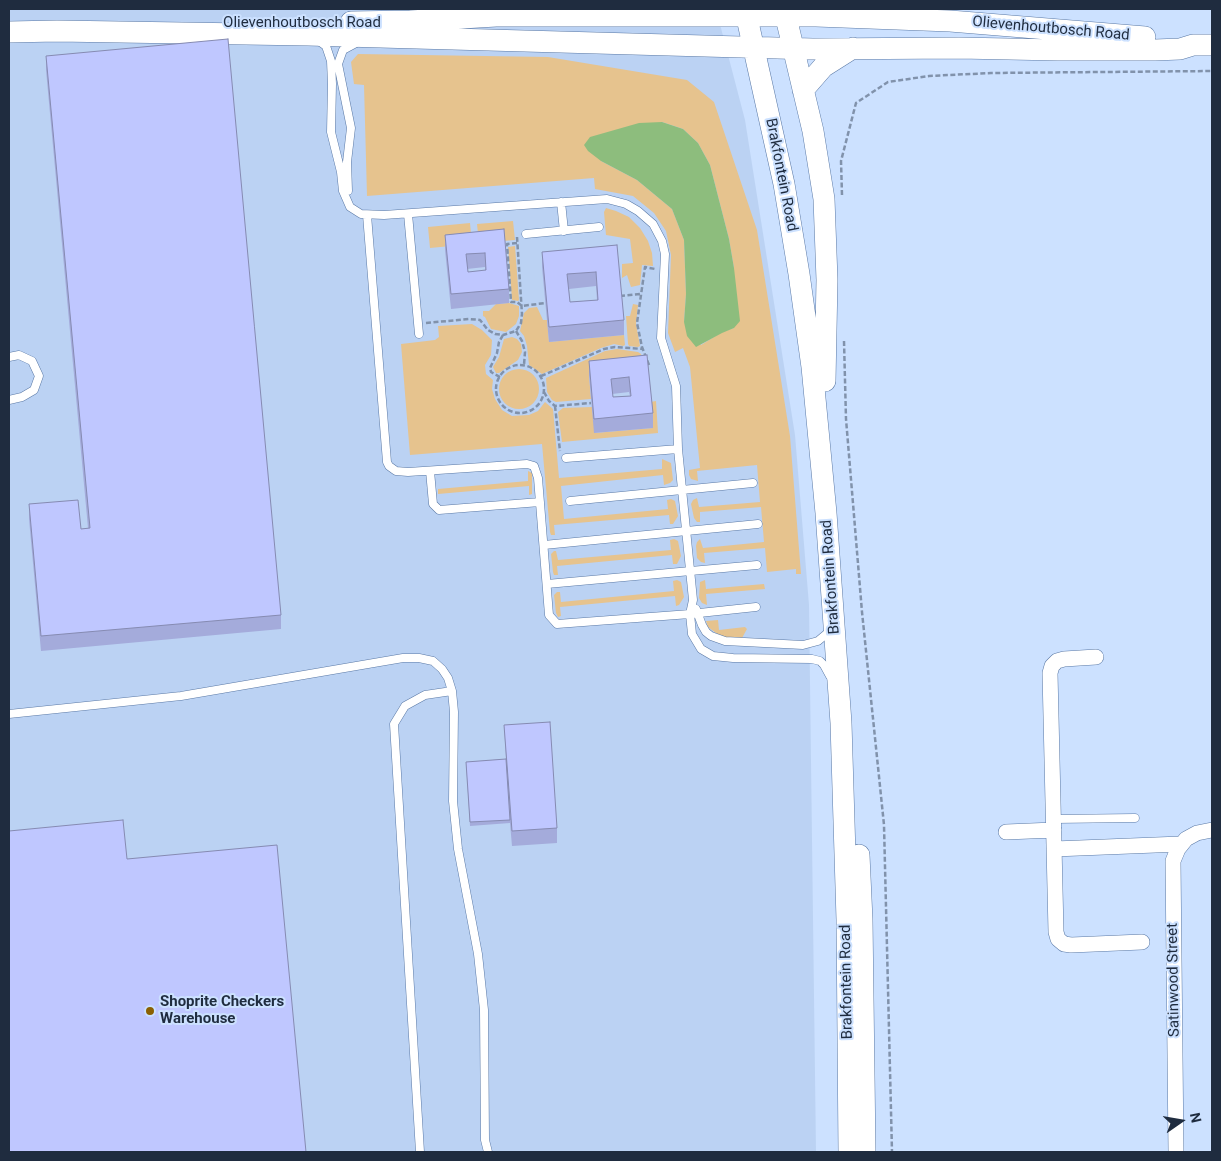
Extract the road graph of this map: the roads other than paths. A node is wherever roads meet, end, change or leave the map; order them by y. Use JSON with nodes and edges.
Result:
{"nodes":[{"id":1,"x":785,"y":12,"type":"edge"},
{"id":2,"x":746,"y":13,"type":"edge"},
{"id":3,"x":9,"y":21,"type":"edge"},
{"id":4,"x":9,"y":32,"type":"edge"},
{"id":5,"x":308,"y":35,"type":"junction"},
{"id":6,"x":376,"y":37,"type":"junction"},
{"id":7,"x":1203,"y":45,"type":"edge"},
{"id":8,"x":754,"y":47,"type":"junction"},
{"id":9,"x":794,"y":48,"type":"junction"},
{"id":10,"x":853,"y":48,"type":"junction"},
{"id":11,"x":803,"y":90,"type":"junction"},
{"id":12,"x":562,"y":202,"type":"junction"},
{"id":13,"x":354,"y":210,"type":"junction"},
{"id":14,"x":408,"y":214,"type":"junction"},
{"id":15,"x":367,"y":216,"type":"junction"},
{"id":16,"x":600,"y":228,"type":"dead end"},
{"id":17,"x":564,"y":231,"type":"junction"},
{"id":18,"x":526,"y":234,"type":"road end"},
{"id":19,"x":419,"y":334,"type":"dead end"},
{"id":20,"x":9,"y":357,"type":"edge"},
{"id":21,"x":9,"y":400,"type":"edge"},
{"id":22,"x":678,"y":449,"type":"junction"},
{"id":23,"x":566,"y":458,"type":"road end"},
{"id":24,"x":430,"y":471,"type":"junction"},
{"id":25,"x":754,"y":484,"type":"dead end"},
{"id":26,"x":682,"y":489,"type":"junction"},
{"id":27,"x":570,"y":501,"type":"dead end"},
{"id":28,"x":540,"y":502,"type":"junction"},
{"id":29,"x":758,"y":524,"type":"dead end"},
{"id":30,"x":686,"y":530,"type":"junction"},
{"id":31,"x":544,"y":545,"type":"junction"},
{"id":32,"x":757,"y":565,"type":"dead end"},
{"id":33,"x":691,"y":572,"type":"junction"},
{"id":34,"x":547,"y":584,"type":"junction"},
{"id":35,"x":756,"y":607,"type":"dead end"},
{"id":36,"x":694,"y":614,"type":"junction"},
{"id":37,"x":835,"y":626,"type":"junction"},
{"id":38,"x":1096,"y":658,"type":"dead end"},
{"id":39,"x":452,"y":690,"type":"junction"},
{"id":40,"x":9,"y":714,"type":"edge"},
{"id":41,"x":841,"y":723,"type":"junction"},
{"id":42,"x":1136,"y":818,"type":"dead end"},
{"id":43,"x":1054,"y":824,"type":"junction"},
{"id":44,"x":1212,"y":830,"type":"edge"},
{"id":45,"x":1006,"y":832,"type":"dead end"},
{"id":46,"x":1181,"y":844,"type":"junction"},
{"id":47,"x":1054,"y":849,"type":"junction"},
{"id":48,"x":1142,"y":942,"type":"dead end"},
{"id":49,"x":864,"y":1053,"type":"junction"},
{"id":50,"x":420,"y":1152,"type":"edge"},
{"id":51,"x":488,"y":1152,"type":"edge"},
{"id":52,"x":849,"y":1152,"type":"edge"},
{"id":53,"x":856,"y":1152,"type":"edge"},
{"id":54,"x":865,"y":1152,"type":"edge"},
{"id":55,"x":1176,"y":1152,"type":"edge"}],
"edges":[{"from":1,"to":2,"type":"main road","name":"Olievenhoutbosch Road"},
{"from":1,"to":7,"type":"main road","name":"Olievenhoutbosch Road"},
{"from":1,"to":9,"type":"main road","name":"Brakfontein Road"},
{"from":2,"to":3,"type":"main road","name":"Olievenhoutbosch Road"},
{"from":2,"to":8,"type":"main road","name":"Brakfontein Road"},
{"from":4,"to":5,"type":"main road","name":"Olievenhoutbosch Road"},
{"from":5,"to":6,"type":"main road","name":"Olievenhoutbosch Road"},
{"from":5,"to":13,"type":"lane"},
{"from":6,"to":8,"type":"main road","name":"Olievenhoutbosch Road"},
{"from":6,"to":13,"type":"lane"},
{"from":7,"to":10,"type":"main road","name":"Olievenhoutbosch Road"},
{"from":8,"to":9,"type":"main road","name":"Olievenhoutbosch Road"},
{"from":8,"to":37,"type":"main road","name":"Brakfontein Road"},
{"from":9,"to":10,"type":"main road","name":"Olievenhoutbosch Road"},
{"from":9,"to":11,"type":"main road","name":"Brakfontein Road"},
{"from":10,"to":11,"type":"main road"},
{"from":11,"to":49,"type":"main road","name":"Brakfontein Road"},
{"from":12,"to":14,"type":"lane"},
{"from":12,"to":17,"type":"lane"},
{"from":12,"to":22,"type":"lane"},
{"from":13,"to":15,"type":"lane"},
{"from":14,"to":15,"type":"lane"},
{"from":14,"to":19,"type":"lane"},
{"from":15,"to":24,"type":"lane"},
{"from":16,"to":17,"type":"lane"},
{"from":17,"to":18,"type":"lane"},
{"from":20,"to":21,"type":"lane"},
{"from":22,"to":23,"type":"lane"},
{"from":22,"to":26,"type":"lane"},
{"from":24,"to":28,"type":"lane"},
{"from":24,"to":28,"type":"lane"},
{"from":25,"to":26,"type":"lane"},
{"from":26,"to":27,"type":"lane"},
{"from":26,"to":30,"type":"lane"},
{"from":28,"to":31,"type":"lane"},
{"from":29,"to":30,"type":"lane"},
{"from":30,"to":31,"type":"lane"},
{"from":30,"to":33,"type":"lane"},
{"from":31,"to":34,"type":"lane"},
{"from":32,"to":33,"type":"lane"},
{"from":33,"to":34,"type":"lane"},
{"from":33,"to":36,"type":"lane"},
{"from":34,"to":36,"type":"lane"},
{"from":35,"to":36,"type":"lane"},
{"from":36,"to":37,"type":"lane"},
{"from":36,"to":41,"type":"lane"},
{"from":37,"to":41,"type":"main road","name":"Brakfontein Road"},
{"from":38,"to":43,"type":"street"},
{"from":39,"to":40,"type":"lane"},
{"from":39,"to":50,"type":"lane"},
{"from":39,"to":51,"type":"lane"},
{"from":41,"to":52,"type":"main road","name":"Brakfontein Road"},
{"from":42,"to":43,"type":"lane"},
{"from":43,"to":45,"type":"street"},
{"from":43,"to":47,"type":"street"},
{"from":44,"to":46,"type":"street"},
{"from":46,"to":47,"type":"street"},
{"from":46,"to":55,"type":"street","name":"Satinwood Street"},
{"from":47,"to":48,"type":"street"},
{"from":49,"to":53,"type":"main road"},
{"from":49,"to":54,"type":"main road","name":"Brakfontein Road"}]}
